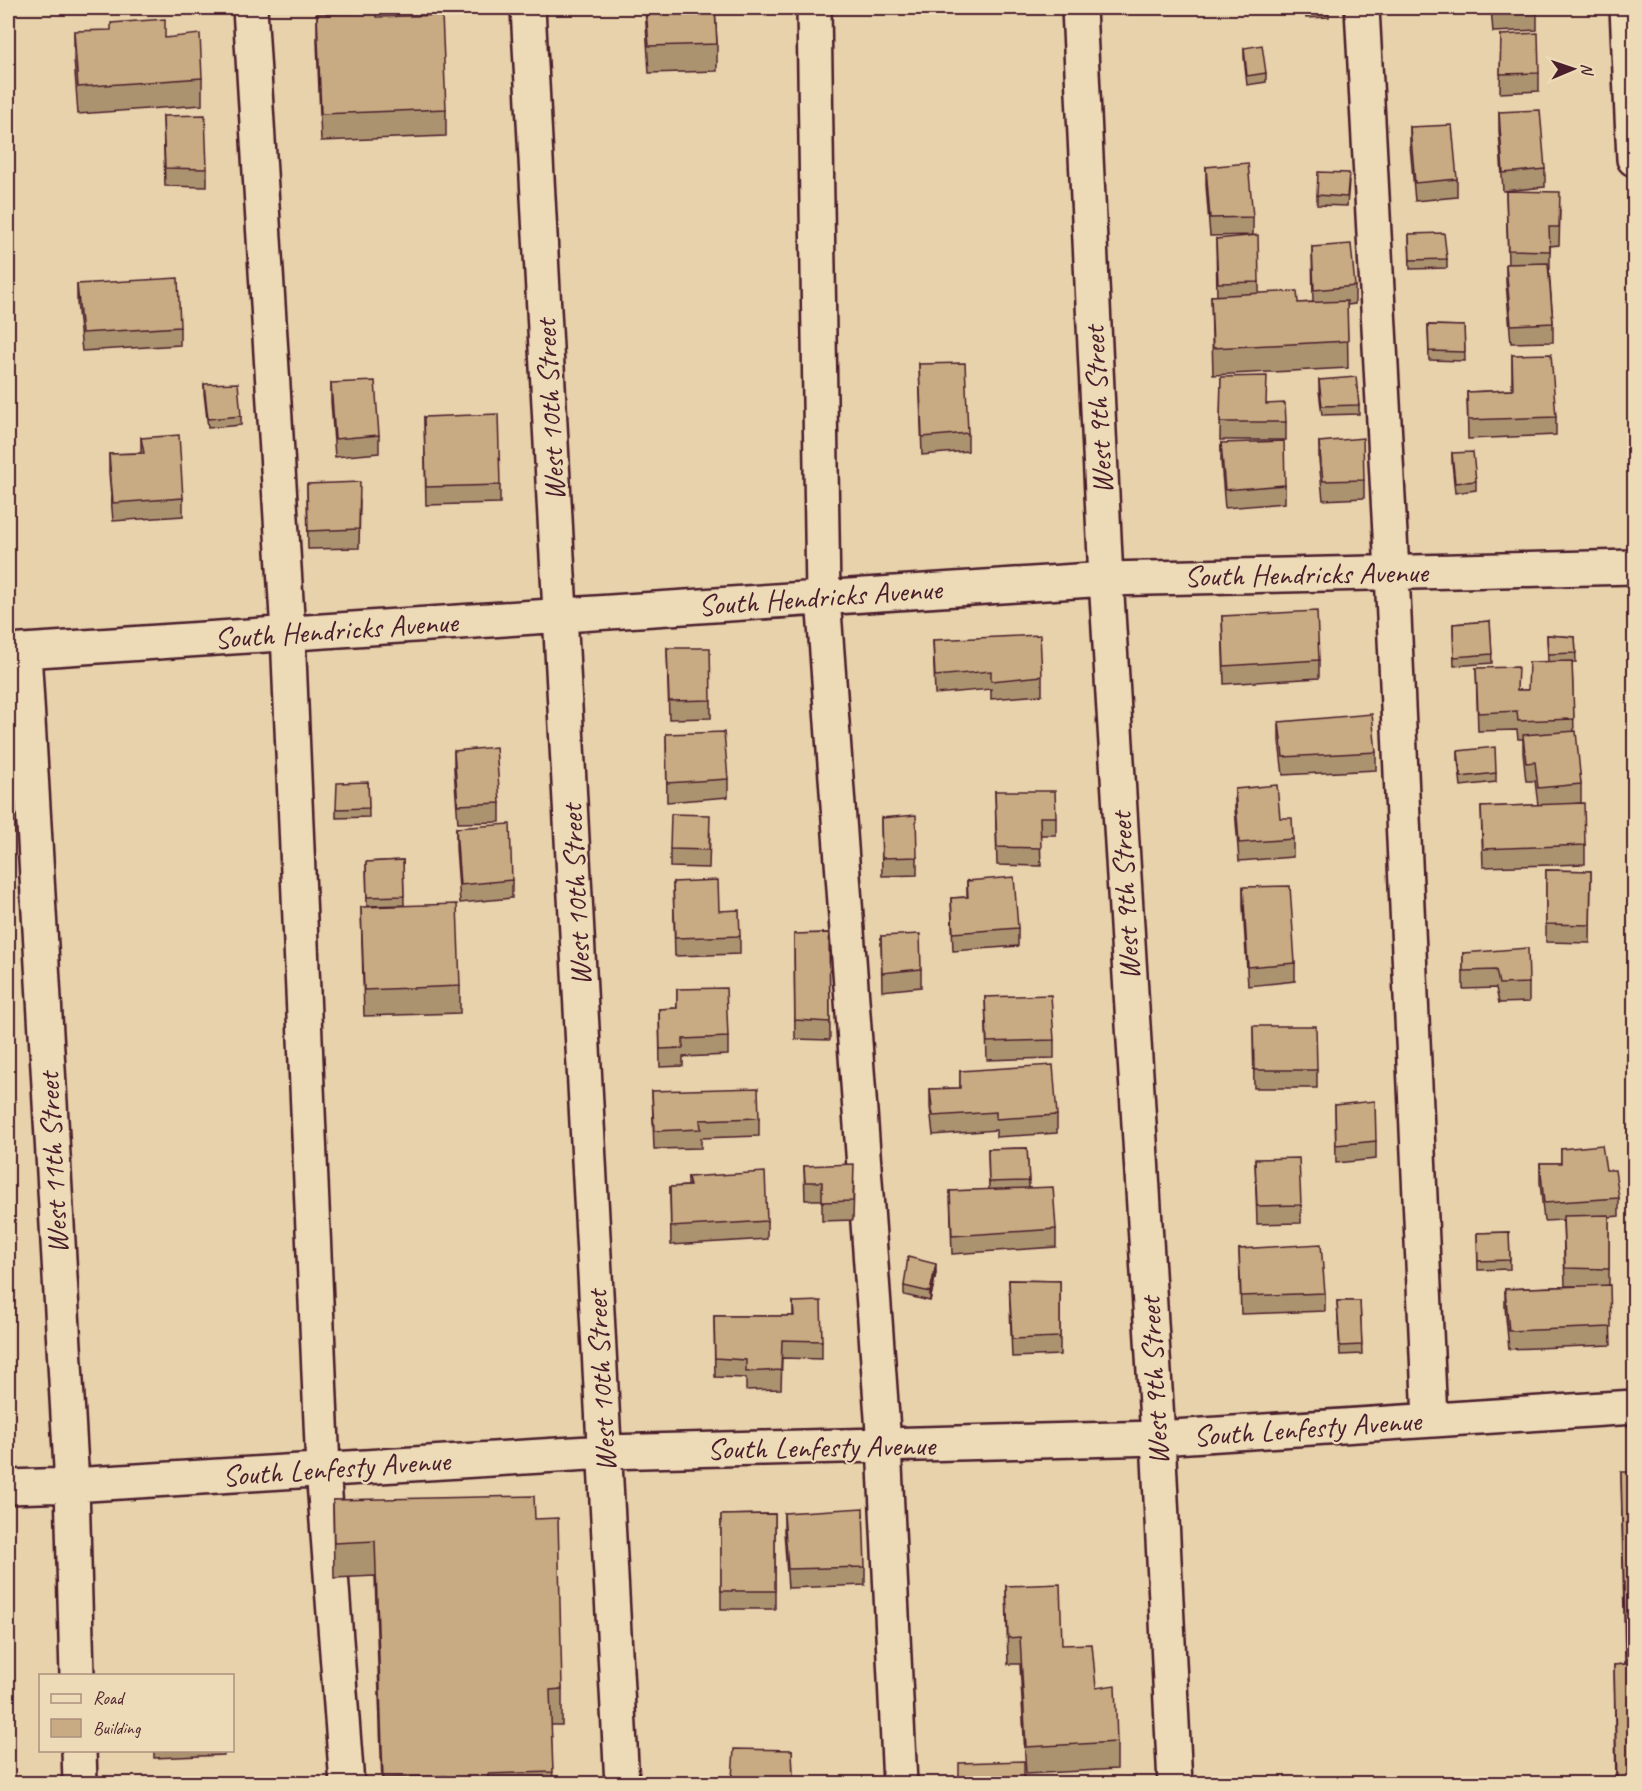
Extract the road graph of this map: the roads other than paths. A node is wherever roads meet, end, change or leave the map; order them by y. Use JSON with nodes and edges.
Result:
{"nodes":[{"id":1,"x":250,"y":8,"type":"edge"},
{"id":2,"x":528,"y":8,"type":"edge"},
{"id":3,"x":814,"y":8,"type":"edge"},
{"id":4,"x":1079,"y":8,"type":"edge"},
{"id":5,"x":1362,"y":8,"type":"edge"},
{"id":6,"x":1627,"y":8,"type":"edge"},
{"id":7,"x":1635,"y":159,"type":"edge"},
{"id":8,"x":1635,"y":567,"type":"edge"},
{"id":9,"x":1392,"y":572,"type":"junction"},
{"id":10,"x":1106,"y":579,"type":"junction"},
{"id":11,"x":823,"y":597,"type":"junction"},
{"id":12,"x":561,"y":614,"type":"junction"},
{"id":13,"x":288,"y":633,"type":"junction"},
{"id":14,"x":16,"y":651,"type":"edge"},
{"id":15,"x":1635,"y":1407,"type":"edge"},
{"id":16,"x":1430,"y":1420,"type":"junction"},
{"id":17,"x":1158,"y":1438,"type":"junction"},
{"id":18,"x":884,"y":1445,"type":"junction"},
{"id":19,"x":604,"y":1452,"type":"junction"},
{"id":20,"x":323,"y":1469,"type":"junction"},
{"id":21,"x":72,"y":1485,"type":"junction"},
{"id":22,"x":8,"y":1487,"type":"edge"},
{"id":23,"x":77,"y":1674,"type":"edge"},
{"id":24,"x":79,"y":1752,"type":"edge"},
{"id":25,"x":80,"y":1784,"type":"edge"},
{"id":26,"x":347,"y":1784,"type":"edge"},
{"id":27,"x":622,"y":1784,"type":"edge"},
{"id":28,"x":900,"y":1784,"type":"edge"},
{"id":29,"x":1175,"y":1784,"type":"edge"}],
"edges":[{"from":1,"to":13,"type":"street"},
{"from":2,"to":12,"type":"street","name":"West 10th Street"},
{"from":3,"to":11,"type":"street"},
{"from":4,"to":10,"type":"street","name":"West 9th Street"},
{"from":5,"to":9,"type":"street"},
{"from":6,"to":7,"type":"street"},
{"from":8,"to":9,"type":"street","name":"South Hendricks Avenue"},
{"from":9,"to":10,"type":"street","name":"South Hendricks Avenue"},
{"from":9,"to":16,"type":"street"},
{"from":10,"to":11,"type":"street","name":"South Hendricks Avenue"},
{"from":10,"to":17,"type":"street","name":"West 9th Street"},
{"from":11,"to":12,"type":"street","name":"South Hendricks Avenue"},
{"from":11,"to":18,"type":"street"},
{"from":12,"to":13,"type":"street","name":"South Hendricks Avenue"},
{"from":12,"to":19,"type":"street","name":"West 10th Street"},
{"from":13,"to":14,"type":"street","name":"South Hendricks Avenue"},
{"from":13,"to":20,"type":"street"},
{"from":14,"to":21,"type":"street","name":"West 11th Street"},
{"from":15,"to":16,"type":"street","name":"South Lenfesty Avenue"},
{"from":16,"to":17,"type":"street","name":"South Lenfesty Avenue"},
{"from":17,"to":18,"type":"street","name":"South Lenfesty Avenue"},
{"from":17,"to":29,"type":"street","name":"West 9th Street"},
{"from":18,"to":19,"type":"street","name":"South Lenfesty Avenue"},
{"from":18,"to":28,"type":"street"},
{"from":19,"to":20,"type":"street","name":"South Lenfesty Avenue"},
{"from":19,"to":27,"type":"street","name":"West 10th Street"},
{"from":20,"to":21,"type":"street","name":"South Lenfesty Avenue"},
{"from":20,"to":26,"type":"street"},
{"from":21,"to":22,"type":"street","name":"South Lenfesty Avenue"},
{"from":21,"to":23,"type":"street","name":"West 11th Street"},
{"from":24,"to":25,"type":"street"}]}
